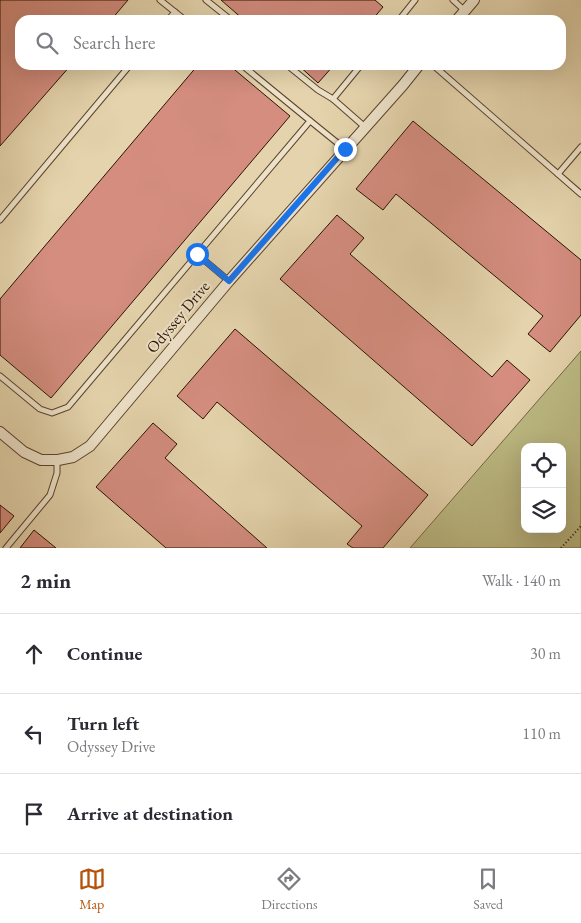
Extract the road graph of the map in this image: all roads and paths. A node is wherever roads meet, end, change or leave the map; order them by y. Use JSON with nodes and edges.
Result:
{"nodes":[{"id":1,"x":160,"y":0,"type":"edge"},
{"id":2,"x":206,"y":0,"type":"edge"},
{"id":3,"x":453,"y":0,"type":"edge"},
{"id":4,"x":474,"y":0,"type":"edge"},
{"id":5,"x":412,"y":1,"type":"edge"},
{"id":6,"x":465,"y":11,"type":"junction"},
{"id":7,"x":175,"y":12,"type":"junction"},
{"id":8,"x":172,"y":15,"type":"edge"},
{"id":9,"x":179,"y":15,"type":"edge"},
{"id":10,"x":225,"y":15,"type":"edge"},
{"id":11,"x":402,"y":15,"type":"edge"},
{"id":12,"x":461,"y":15,"type":"edge"},
{"id":13,"x":126,"y":70,"type":"edge"},
{"id":14,"x":248,"y":70,"type":"edge"},
{"id":15,"x":293,"y":70,"type":"edge"},
{"id":16,"x":357,"y":70,"type":"edge"},
{"id":17,"x":415,"y":70,"type":"edge"},
{"id":18,"x":439,"y":70,"type":"edge"},
{"id":19,"x":333,"y":99,"type":"junction"},
{"id":20,"x":310,"y":121,"type":"junction"},
{"id":21,"x":365,"y":127,"type":"junction"},
{"id":22,"x":581,"y":147,"type":"edge"},
{"id":23,"x":345,"y":149,"type":"junction"},
{"id":24,"x":558,"y":174,"type":"junction"},
{"id":25,"x":581,"y":194,"type":"edge"},
{"id":26,"x":0,"y":220,"type":"edge"},
{"id":27,"x":197,"y":254,"type":"junction"},
{"id":28,"x":229,"y":281,"type":"junction"},
{"id":29,"x":0,"y":376,"type":"edge"},
{"id":30,"x":0,"y":432,"type":"edge"},
{"id":31,"x":58,"y":460,"type":"junction"},
{"id":32,"x":581,"y":526,"type":"edge"},
{"id":33,"x":6,"y":548,"type":"edge"},
{"id":34,"x":561,"y":548,"type":"edge"}],
"edges":[{"from":1,"to":7,"type":"lane"},
{"from":2,"to":10,"type":"lane"},
{"from":3,"to":6,"type":"lane"},
{"from":4,"to":6,"type":"street"},
{"from":5,"to":11,"type":"lane"},
{"from":6,"to":12,"type":"street"},
{"from":7,"to":8,"type":"lane"},
{"from":7,"to":9,"type":"lane"},
{"from":13,"to":26,"type":"lane"},
{"from":14,"to":20,"type":"lane"},
{"from":15,"to":19,"type":"lane"},
{"from":16,"to":19,"type":"lane"},
{"from":17,"to":21,"type":"street","name":"Odyssey Drive"},
{"from":18,"to":24,"type":"lane"},
{"from":19,"to":21,"type":"lane"},
{"from":20,"to":23,"type":"lane"},
{"from":20,"to":27,"type":"lane"},
{"from":21,"to":23,"type":"street","name":"Odyssey Drive"},
{"from":22,"to":24,"type":"lane"},
{"from":23,"to":28,"type":"street","name":"Odyssey Drive"},
{"from":24,"to":25,"type":"lane"},
{"from":27,"to":28,"type":"lane"},
{"from":27,"to":29,"type":"lane"},
{"from":28,"to":31,"type":"street","name":"Odyssey Drive"},
{"from":30,"to":31,"type":"street","name":"Odyssey Drive"},
{"from":31,"to":33,"type":"lane"},
{"from":32,"to":34,"type":"path"}]}
